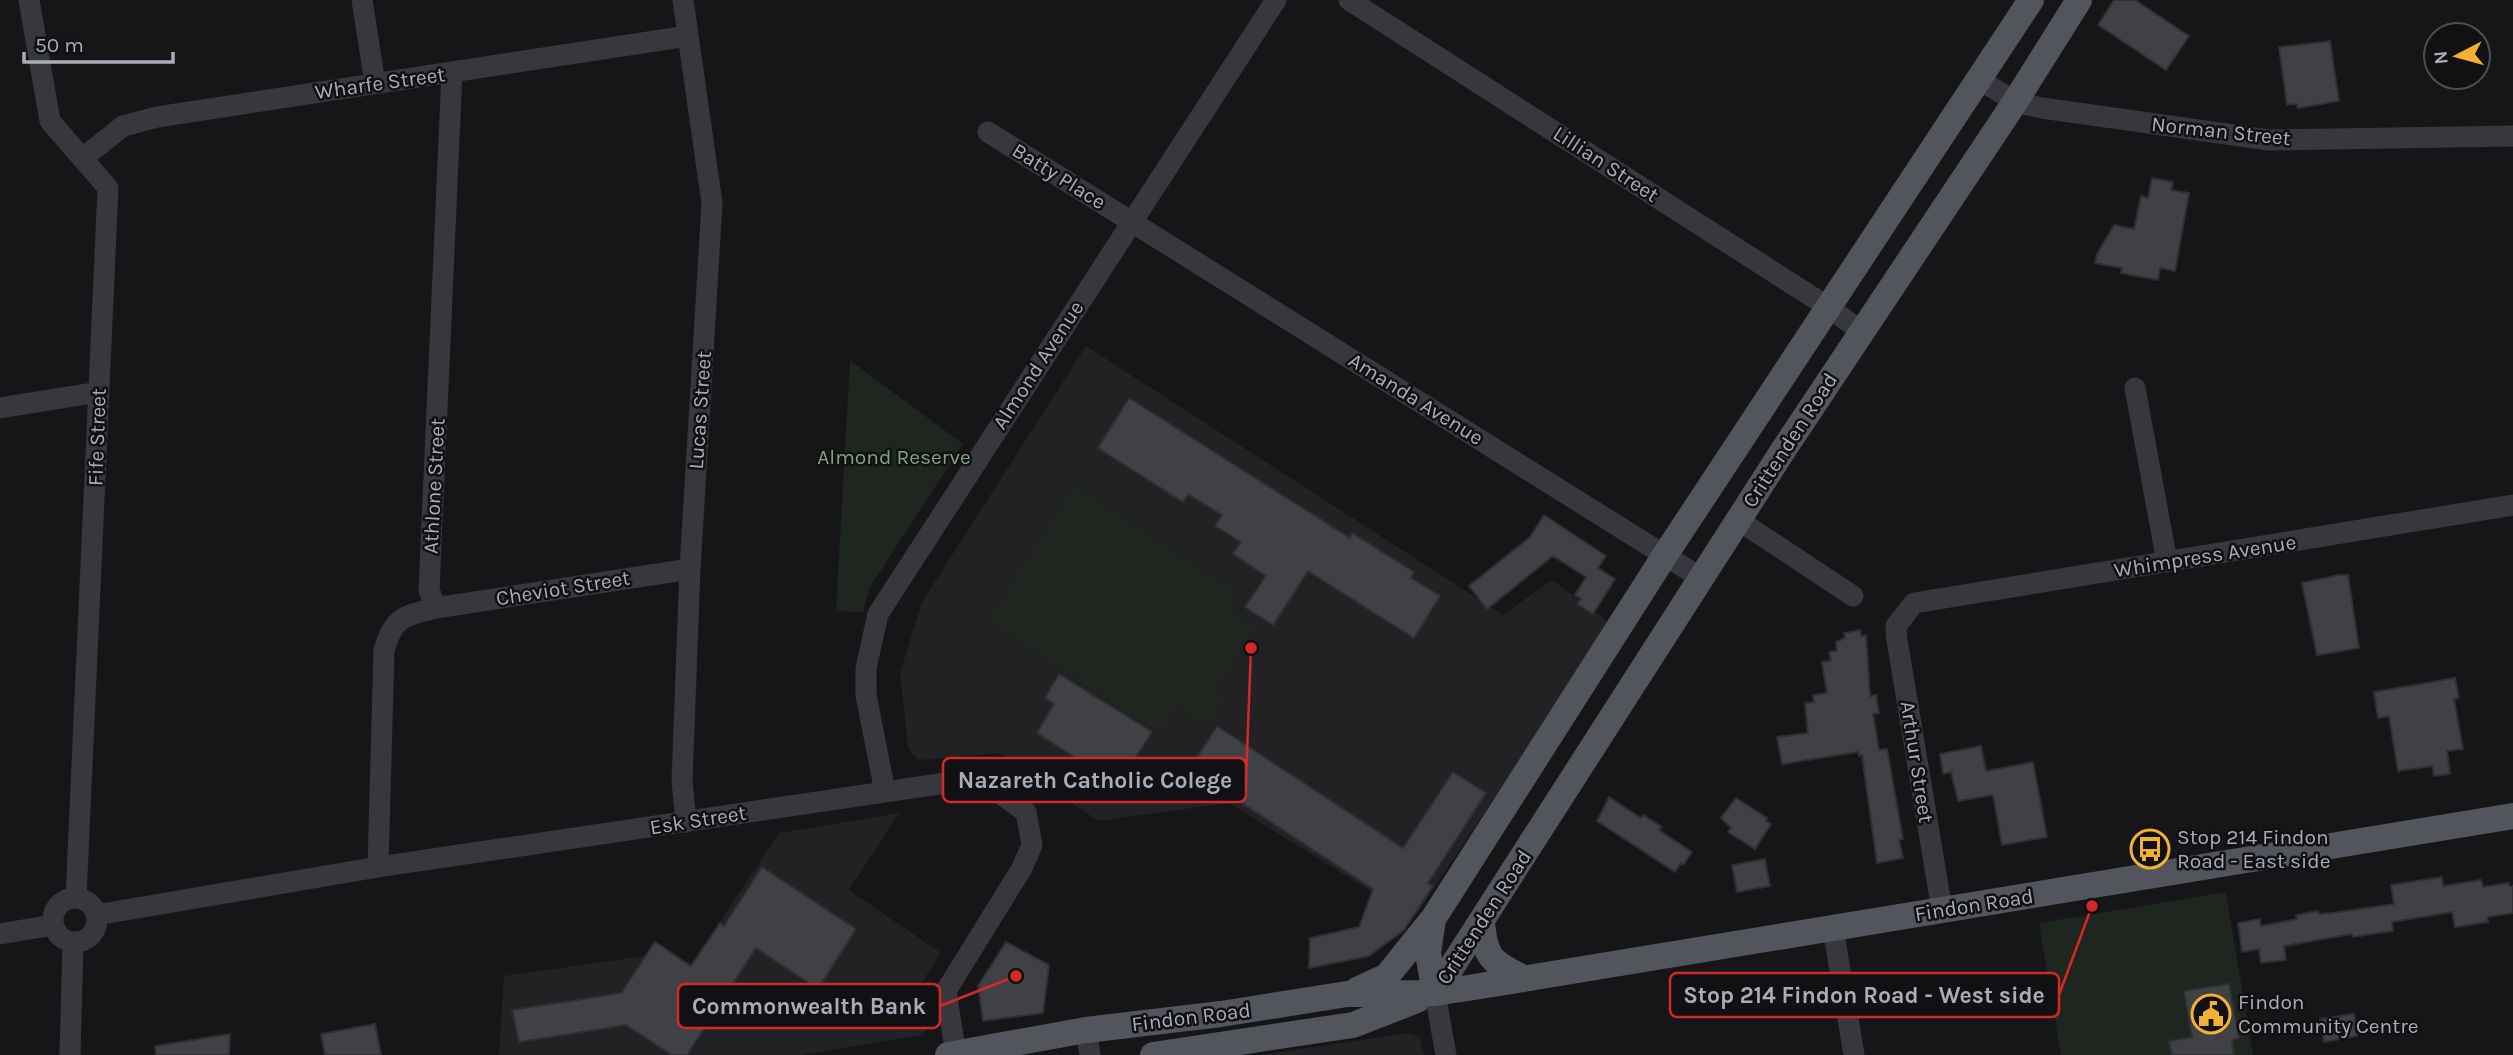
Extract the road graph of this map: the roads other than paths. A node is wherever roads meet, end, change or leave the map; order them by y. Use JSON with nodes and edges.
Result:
{"nodes":[{"id":1,"x":29,"y":0,"type":"edge"},
{"id":2,"x":362,"y":0,"type":"edge"},
{"id":3,"x":682,"y":0,"type":"edge"},
{"id":4,"x":1276,"y":0,"type":"edge"},
{"id":5,"x":1349,"y":0,"type":"edge"},
{"id":6,"x":2031,"y":0,"type":"edge"},
{"id":7,"x":2079,"y":0,"type":"edge"},
{"id":8,"x":688,"y":36,"type":"junction"},
{"id":9,"x":452,"y":72,"type":"junction"},
{"id":10,"x":1979,"y":79,"type":"junction"},
{"id":11,"x":375,"y":83,"type":"junction"},
{"id":12,"x":2015,"y":102,"type":"junction"},
{"id":13,"x":988,"y":132,"type":"dead end"},
{"id":14,"x":2513,"y":136,"type":"edge"},
{"id":15,"x":83,"y":158,"type":"junction"},
{"id":16,"x":1131,"y":221,"type":"junction"},
{"id":17,"x":1828,"y":306,"type":"junction"},
{"id":18,"x":1861,"y":331,"type":"junction"},
{"id":19,"x":2135,"y":388,"type":"dead end"},
{"id":20,"x":99,"y":392,"type":"junction"},
{"id":21,"x":0,"y":408,"type":"edge"},
{"id":22,"x":2513,"y":505,"type":"edge"},
{"id":23,"x":1738,"y":520,"type":"junction"},
{"id":24,"x":1665,"y":555,"type":"junction"},
{"id":25,"x":2167,"y":562,"type":"junction"},
{"id":26,"x":690,"y":569,"type":"junction"},
{"id":27,"x":1701,"y":578,"type":"junction"},
{"id":28,"x":1853,"y":596,"type":"dead end"},
{"id":29,"x":436,"y":608,"type":"junction"},
{"id":30,"x":1902,"y":615,"type":"joint"},
{"id":31,"x":885,"y":792,"type":"junction"},
{"id":32,"x":2513,"y":816,"type":"edge"},
{"id":33,"x":686,"y":822,"type":"junction"},
{"id":34,"x":378,"y":867,"type":"junction"},
{"id":35,"x":76,"y":898,"type":"junction"},
{"id":36,"x":1942,"y":910,"type":"junction"},
{"id":37,"x":96,"y":915,"type":"junction"},
{"id":38,"x":1433,"y":919,"type":"junction"},
{"id":39,"x":1482,"y":920,"type":"junction"},
{"id":40,"x":52,"y":925,"type":"junction"},
{"id":41,"x":1833,"y":928,"type":"junction"},
{"id":42,"x":0,"y":934,"type":"edge"},
{"id":43,"x":73,"y":943,"type":"junction"},
{"id":44,"x":1524,"y":978,"type":"junction"},
{"id":45,"x":1435,"y":993,"type":"junction"},
{"id":46,"x":1350,"y":994,"type":"junction"},
{"id":47,"x":1222,"y":1014,"type":"junction"},
{"id":48,"x":1088,"y":1042,"type":"edge"},
{"id":49,"x":1202,"y":1048,"type":"junction"},
{"id":50,"x":70,"y":1055,"type":"edge"},
{"id":51,"x":953,"y":1055,"type":"edge"},
{"id":52,"x":1153,"y":1055,"type":"edge"},
{"id":53,"x":1446,"y":1055,"type":"edge"},
{"id":54,"x":1854,"y":1055,"type":"edge"}],
"edges":[{"from":1,"to":15,"type":"street","name":"Fife Street"},
{"from":2,"to":11,"type":"street"},
{"from":3,"to":8,"type":"street","name":"Lucas Street"},
{"from":4,"to":16,"type":"street","name":"Almond Avenue"},
{"from":5,"to":17,"type":"street","name":"Lillian Street"},
{"from":6,"to":10,"type":"main road","name":"Crittenden Road"},
{"from":7,"to":12,"type":"main road","name":"Crittenden Road"},
{"from":8,"to":9,"type":"street","name":"Wharfe Street"},
{"from":8,"to":26,"type":"street","name":"Lucas Street"},
{"from":9,"to":11,"type":"street","name":"Wharfe Street"},
{"from":9,"to":29,"type":"street","name":"Athlone Street"},
{"from":10,"to":12,"type":"street","name":"Norman Street"},
{"from":10,"to":17,"type":"main road","name":"Crittenden Road"},
{"from":11,"to":15,"type":"street","name":"Wharfe Street"},
{"from":12,"to":14,"type":"street","name":"Norman Street"},
{"from":12,"to":18,"type":"main road","name":"Crittenden Road"},
{"from":13,"to":16,"type":"street","name":"Batty Place"},
{"from":15,"to":20,"type":"street","name":"Fife Street"},
{"from":16,"to":24,"type":"street","name":"Amanda Avenue"},
{"from":16,"to":31,"type":"street","name":"Almond Avenue"},
{"from":17,"to":18,"type":"street","name":"Lillian Street"},
{"from":17,"to":24,"type":"main road","name":"Crittenden Road"},
{"from":18,"to":23,"type":"main road","name":"Crittenden Road"},
{"from":19,"to":25,"type":"street"},
{"from":20,"to":21,"type":"street"},
{"from":20,"to":35,"type":"street","name":"Fife Street"},
{"from":22,"to":25,"type":"street","name":"Whimpress Avenue"},
{"from":23,"to":27,"type":"main road","name":"Crittenden Road"},
{"from":23,"to":28,"type":"street"},
{"from":24,"to":27,"type":"street","name":"Amanda Avenue"},
{"from":24,"to":38,"type":"main road","name":"Crittenden Road"},
{"from":25,"to":30,"type":"street","name":"Whimpress Avenue"},
{"from":26,"to":29,"type":"street","name":"Cheviot Street"},
{"from":26,"to":33,"type":"street","name":"Lucas Street"},
{"from":27,"to":39,"type":"main road","name":"Crittenden Road"},
{"from":29,"to":34,"type":"street"},
{"from":30,"to":36,"type":"street","name":"Arthur Street"},
{"from":31,"to":33,"type":"street","name":"Esk Street"},
{"from":31,"to":51,"type":"street","name":"Esk Street"},
{"from":32,"to":36,"type":"main road","name":"Findon Road"},
{"from":33,"to":34,"type":"street","name":"Esk Street"},
{"from":34,"to":37,"type":"street","name":"Esk Street"},
{"from":35,"to":37,"type":"street"},
{"from":35,"to":40,"type":"street"},
{"from":36,"to":41,"type":"main road","name":"Findon Road"},
{"from":37,"to":43,"type":"street"},
{"from":38,"to":45,"type":"main road","name":"Crittenden Road"},
{"from":38,"to":46,"type":"main road"},
{"from":39,"to":44,"type":"main road"},
{"from":39,"to":45,"type":"main road","name":"Crittenden Road"},
{"from":40,"to":42,"type":"street"},
{"from":40,"to":43,"type":"street"},
{"from":41,"to":44,"type":"main road","name":"Findon Road"},
{"from":41,"to":54,"type":"street"},
{"from":43,"to":50,"type":"street"},
{"from":44,"to":45,"type":"main road","name":"Findon Road"},
{"from":45,"to":46,"type":"main road","name":"Findon Road"},
{"from":45,"to":49,"type":"main road","name":"Findon Road"},
{"from":45,"to":53,"type":"street"},
{"from":46,"to":47,"type":"main road","name":"Findon Road"},
{"from":47,"to":48,"type":"main road","name":"Findon Road"},
{"from":47,"to":49,"type":"main road"},
{"from":48,"to":51,"type":"main road","name":"Findon Road"},
{"from":49,"to":52,"type":"main road","name":"Findon Road"}]}
